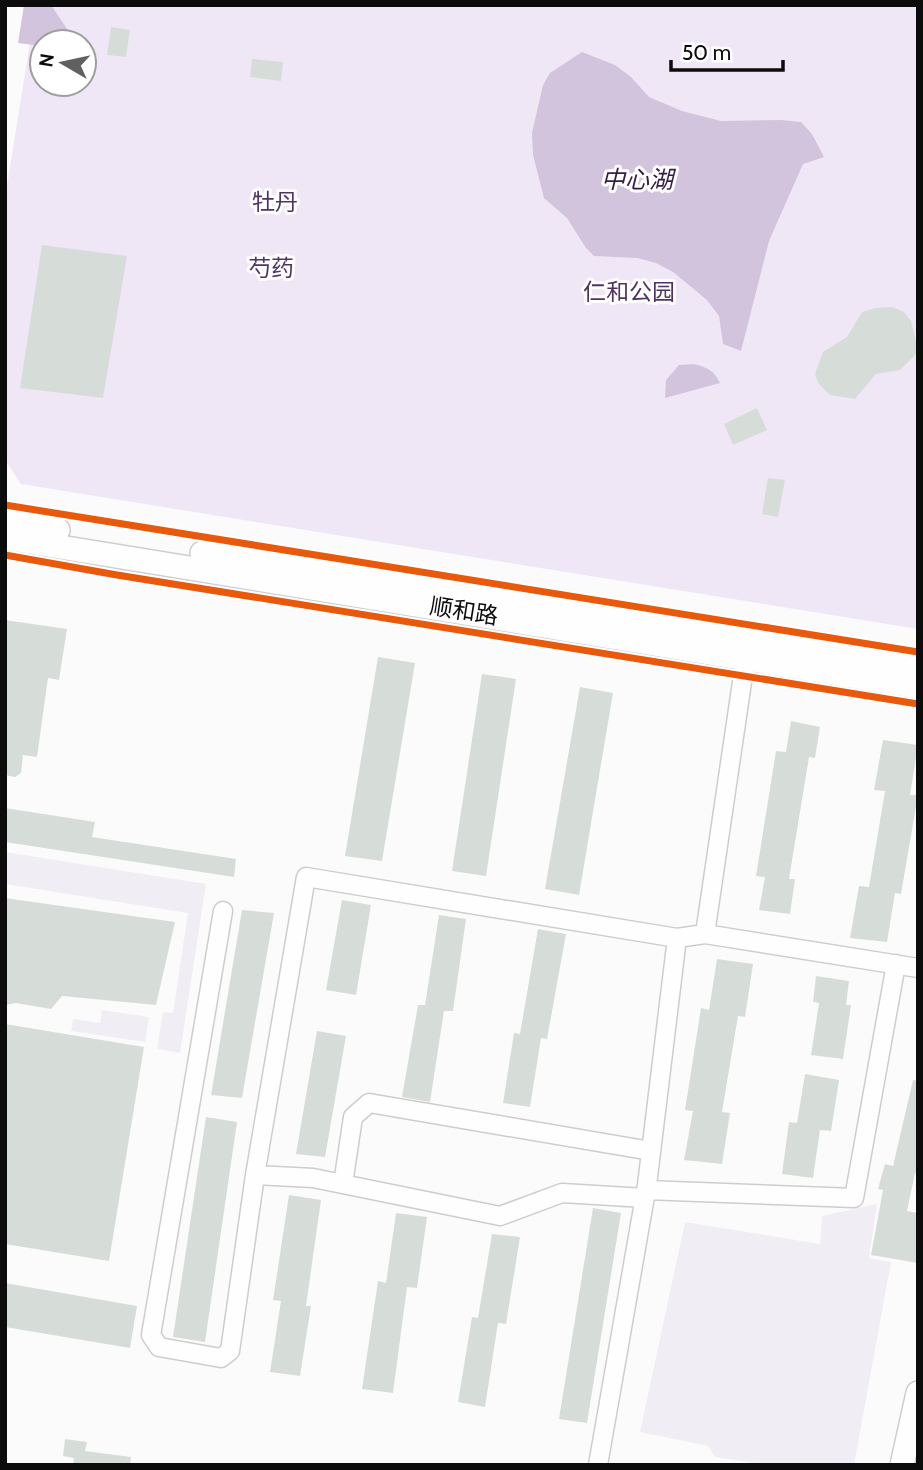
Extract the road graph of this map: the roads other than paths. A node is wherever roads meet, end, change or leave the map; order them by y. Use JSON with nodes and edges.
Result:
{"nodes":[{"id":1,"x":5,"y":521,"type":"edge"},
{"id":2,"x":5,"y":538,"type":"edge"},
{"id":3,"x":747,"y":650,"type":"junction"},
{"id":4,"x":918,"y":669,"type":"edge"},
{"id":5,"x":918,"y":687,"type":"edge"},
{"id":6,"x":223,"y":911,"type":"dead end"},
{"id":7,"x":705,"y":934,"type":"junction"},
{"id":8,"x":677,"y":938,"type":"junction"},
{"id":9,"x":896,"y":964,"type":"junction"},
{"id":10,"x":918,"y":968,"type":"edge"},
{"id":11,"x":651,"y":1151,"type":"junction"},
{"id":12,"x":255,"y":1175,"type":"junction"},
{"id":13,"x":343,"y":1184,"type":"junction"},
{"id":14,"x":646,"y":1194,"type":"junction"},
{"id":15,"x":918,"y":1393,"type":"edge"},
{"id":16,"x":598,"y":1465,"type":"edge"},
{"id":17,"x":902,"y":1465,"type":"edge"}],
"edges":[{"from":1,"to":3,"type":"main road","name":"顺和路"},
{"from":2,"to":3,"type":"main road","name":"顺和路"},
{"from":3,"to":4,"type":"main road","name":"顺和路"},
{"from":3,"to":5,"type":"main road","name":"顺和路"},
{"from":3,"to":7,"type":"street"},
{"from":6,"to":12,"type":"street"},
{"from":7,"to":8,"type":"street"},
{"from":7,"to":9,"type":"street"},
{"from":8,"to":11,"type":"street"},
{"from":8,"to":12,"type":"street"},
{"from":9,"to":10,"type":"street"},
{"from":9,"to":14,"type":"street"},
{"from":11,"to":13,"type":"street"},
{"from":11,"to":14,"type":"street"},
{"from":12,"to":13,"type":"street"},
{"from":13,"to":14,"type":"street"},
{"from":14,"to":16,"type":"street"},
{"from":15,"to":17,"type":"main road"}]}
